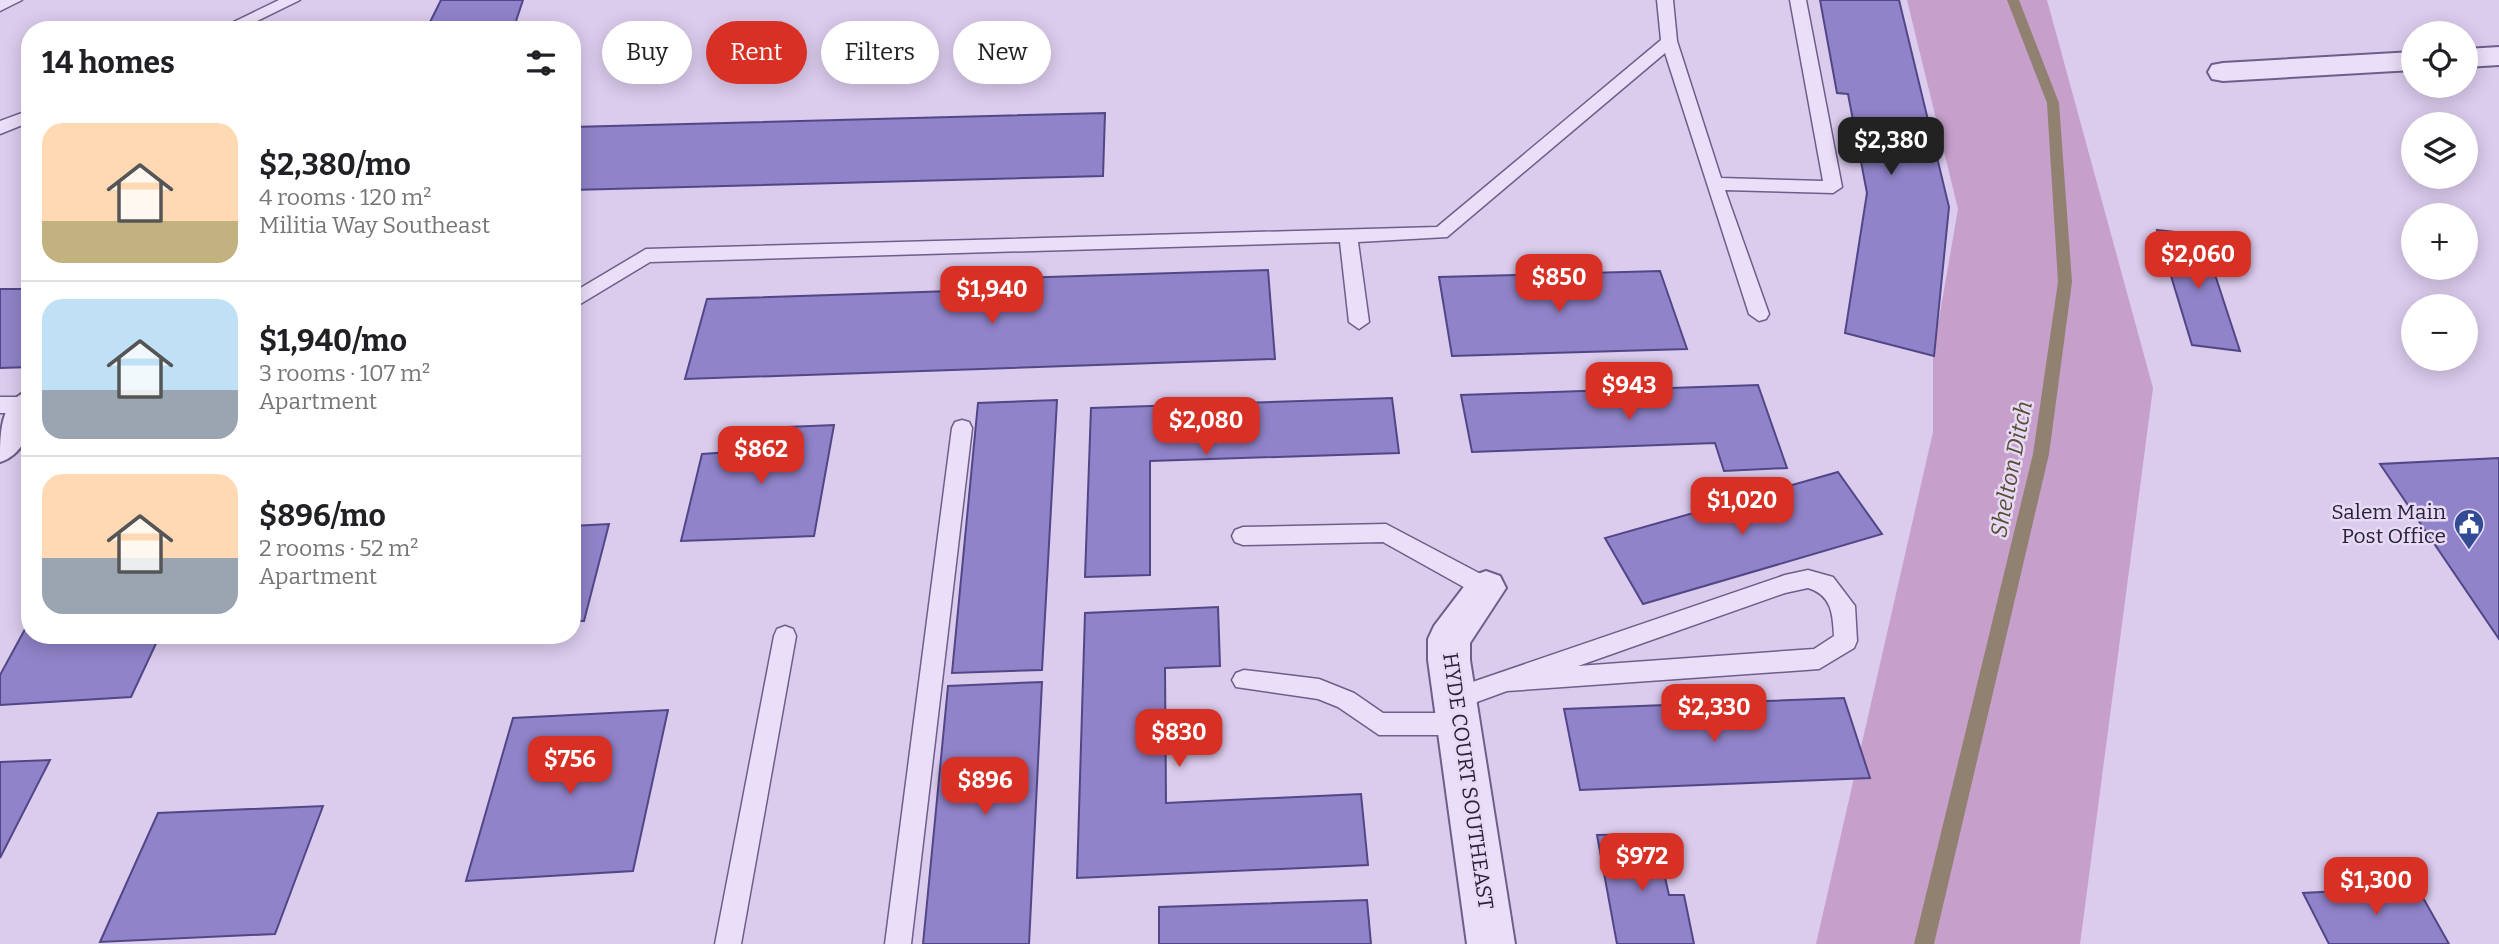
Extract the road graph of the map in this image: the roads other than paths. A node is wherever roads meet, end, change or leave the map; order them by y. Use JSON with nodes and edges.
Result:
{"nodes":[{"id":1,"x":14,"y":0,"type":"edge"},
{"id":2,"x":292,"y":0,"type":"edge"},
{"id":3,"x":1665,"y":0,"type":"edge"},
{"id":4,"x":1798,"y":0,"type":"edge"},
{"id":5,"x":0,"y":6,"type":"edge"},
{"id":6,"x":245,"y":21,"type":"edge"},
{"id":7,"x":1669,"y":41,"type":"junction"},
{"id":8,"x":2499,"y":56,"type":"edge"},
{"id":9,"x":2478,"y":57,"type":"edge"},
{"id":10,"x":2401,"y":62,"type":"edge"},
{"id":11,"x":2223,"y":72,"type":"dead end"},
{"id":12,"x":21,"y":119,"type":"edge"},
{"id":13,"x":0,"y":128,"type":"edge"},
{"id":14,"x":1714,"y":184,"type":"junction"},
{"id":15,"x":1348,"y":236,"type":"junction"},
{"id":16,"x":581,"y":296,"type":"edge"},
{"id":17,"x":1759,"y":314,"type":"dead end"},
{"id":18,"x":1359,"y":322,"type":"dead end"},
{"id":19,"x":19,"y":405,"type":"edge"},
{"id":20,"x":962,"y":428,"type":"dead end"},
{"id":21,"x":0,"y":447,"type":"edge"},
{"id":22,"x":1243,"y":536,"type":"dead end"},
{"id":23,"x":1486,"y":588,"type":"joint"},
{"id":24,"x":785,"y":636,"type":"dead end"},
{"id":25,"x":1244,"y":680,"type":"dead end"},
{"id":26,"x":1508,"y":681,"type":"junction"},
{"id":27,"x":1457,"y":712,"type":"junction"},
{"id":28,"x":728,"y":944,"type":"edge"},
{"id":29,"x":898,"y":944,"type":"edge"},
{"id":30,"x":1491,"y":944,"type":"edge"}],
"edges":[{"from":1,"to":5,"type":"lane"},
{"from":2,"to":6,"type":"lane"},
{"from":3,"to":7,"type":"lane"},
{"from":4,"to":14,"type":"lane"},
{"from":7,"to":14,"type":"lane"},
{"from":7,"to":15,"type":"lane"},
{"from":8,"to":9,"type":"street"},
{"from":10,"to":11,"type":"street"},
{"from":12,"to":13,"type":"lane"},
{"from":14,"to":17,"type":"lane"},
{"from":15,"to":16,"type":"lane"},
{"from":15,"to":18,"type":"lane"},
{"from":19,"to":21,"type":"street"},
{"from":20,"to":29,"type":"lane"},
{"from":22,"to":23,"type":"lane"},
{"from":23,"to":27,"type":"street","name":"HYDE COURT SOUTHEAST"},
{"from":24,"to":28,"type":"lane"},
{"from":25,"to":27,"type":"lane"},
{"from":26,"to":26,"type":"lane"},
{"from":26,"to":27,"type":"lane"},
{"from":27,"to":30,"type":"street","name":"HYDE COURT SOUTHEAST"}]}
